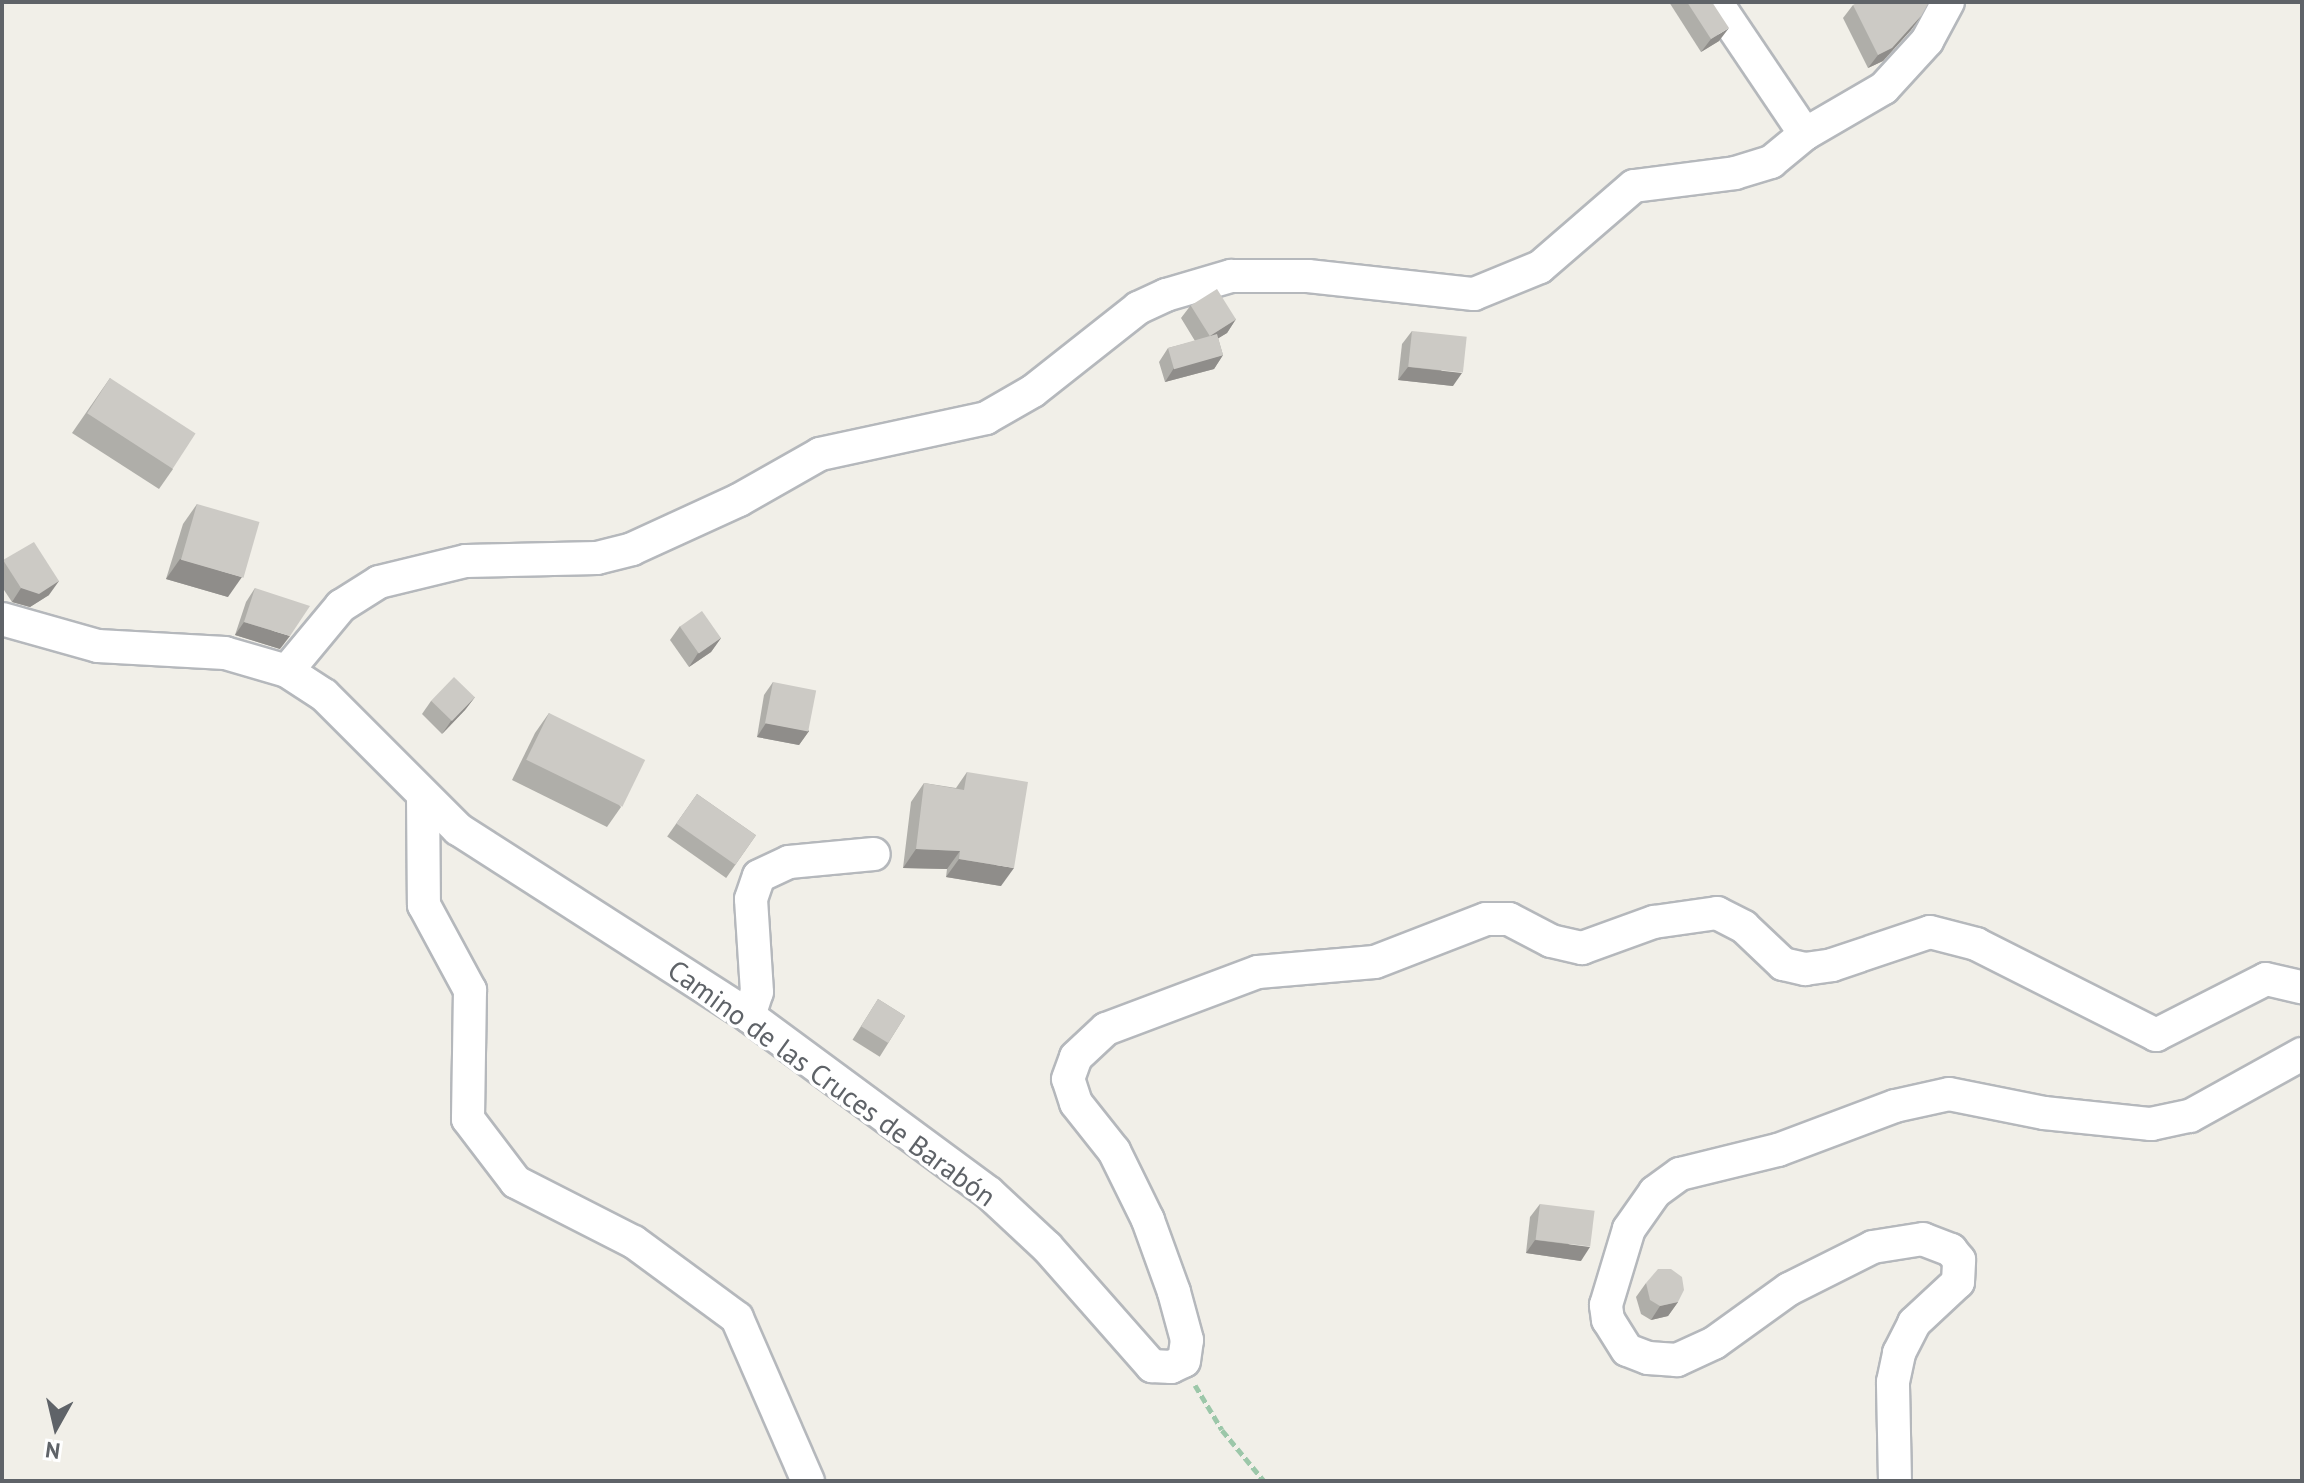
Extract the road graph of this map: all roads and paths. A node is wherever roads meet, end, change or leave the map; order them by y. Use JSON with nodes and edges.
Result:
{"nodes":[{"id":1,"x":1716,"y":2,"type":"edge"},
{"id":2,"x":1948,"y":2,"type":"edge"},
{"id":3,"x":1805,"y":134,"type":"junction"},
{"id":4,"x":2,"y":619,"type":"edge"},
{"id":5,"x":287,"y":671,"type":"junction"},
{"id":6,"x":423,"y":796,"type":"junction"},
{"id":7,"x":874,"y":854,"type":"dead end"},
{"id":8,"x":2302,"y":987,"type":"edge"},
{"id":9,"x":749,"y":1016,"type":"junction"},
{"id":10,"x":2302,"y":1054,"type":"edge"},
{"id":11,"x":1184,"y":1361,"type":"junction"},
{"id":12,"x":808,"y":1481,"type":"edge"},
{"id":13,"x":1264,"y":1481,"type":"edge"},
{"id":14,"x":1895,"y":1481,"type":"edge"}],
"edges":[{"from":1,"to":3,"type":"street"},
{"from":2,"to":3,"type":"street"},
{"from":3,"to":5,"type":"street"},
{"from":4,"to":5,"type":"street","name":"Camino de las Cruces de Barabón"},
{"from":5,"to":6,"type":"street","name":"Camino de las Cruces de Barabón"},
{"from":6,"to":9,"type":"street","name":"Camino de las Cruces de Barabón"},
{"from":6,"to":12,"type":"street"},
{"from":7,"to":9,"type":"street"},
{"from":8,"to":11,"type":"street"},
{"from":9,"to":11,"type":"street","name":"Camino de las Cruces de Barabón"},
{"from":10,"to":14,"type":"street"},
{"from":11,"to":13,"type":"path"}]}
